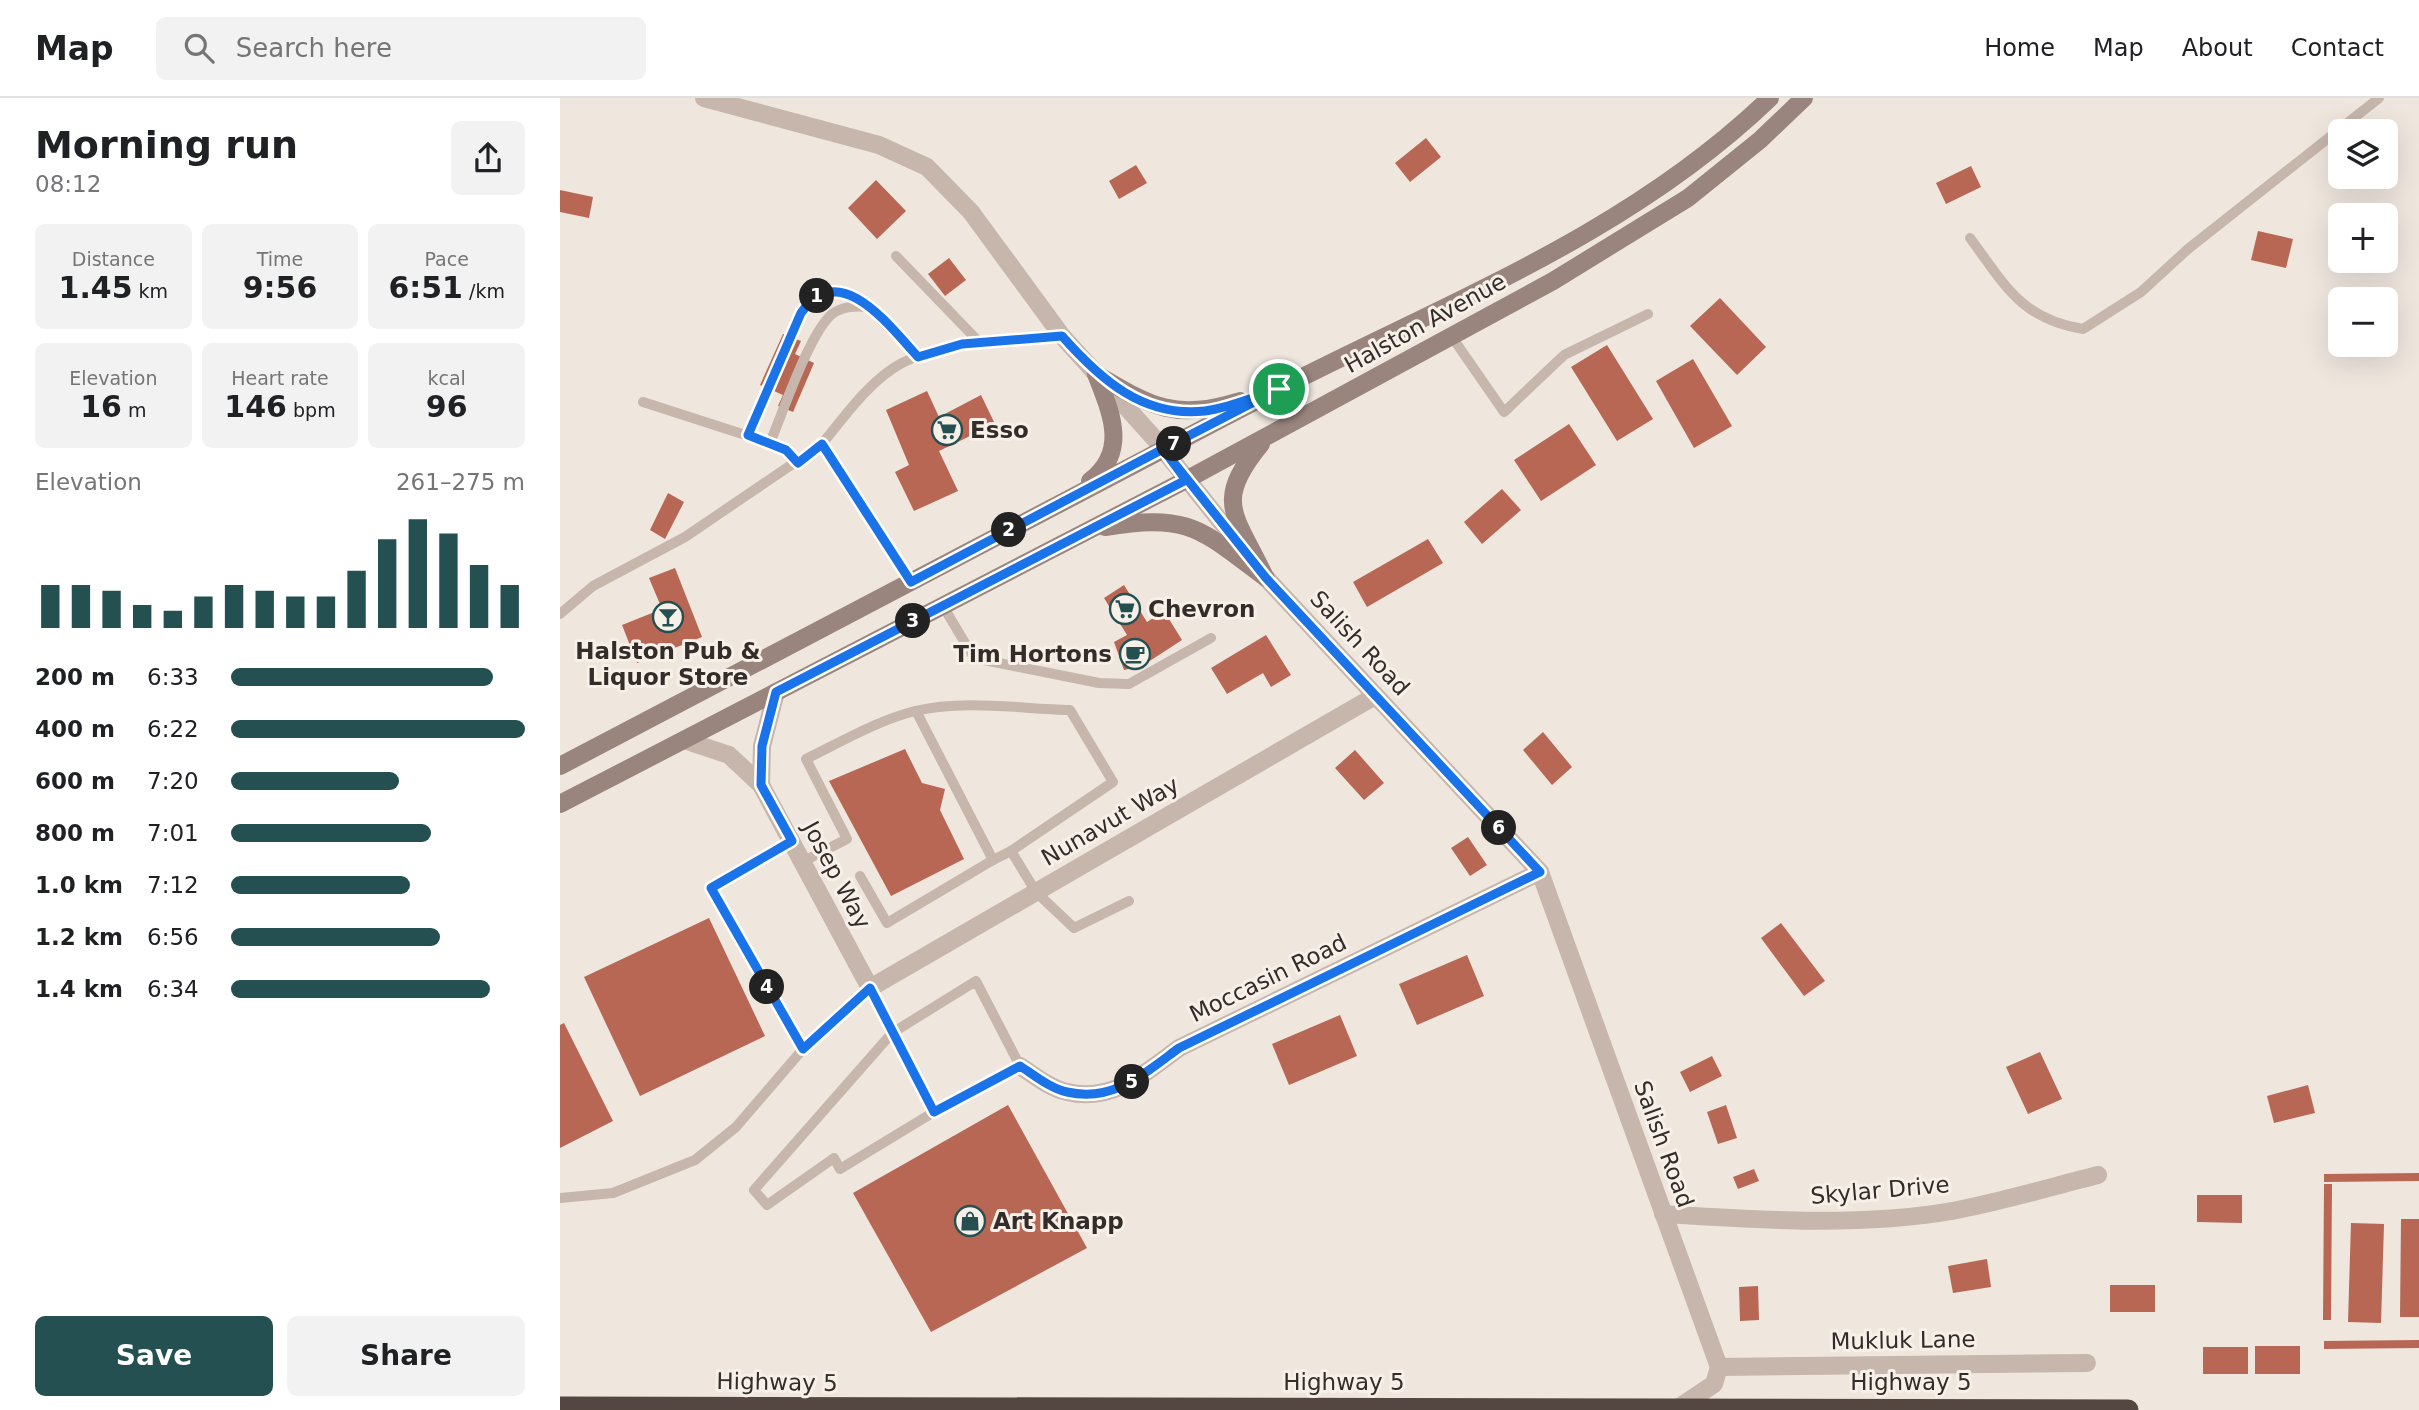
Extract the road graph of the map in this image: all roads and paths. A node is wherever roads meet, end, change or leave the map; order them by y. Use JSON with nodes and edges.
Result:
{"nodes":[{"id":1,"x":705,"y":98,"type":"edge"},
{"id":2,"x":1770,"y":98,"type":"edge"},
{"id":3,"x":1804,"y":98,"type":"edge"},
{"id":4,"x":2379,"y":98,"type":"edge"},
{"id":5,"x":1970,"y":238,"type":"dead end"},
{"id":6,"x":896,"y":256,"type":"dead end"},
{"id":7,"x":870,"y":307,"type":"junction"},
{"id":8,"x":1648,"y":314,"type":"dead end"},
{"id":9,"x":1062,"y":336,"type":"junction"},
{"id":10,"x":1452,"y":337,"type":"junction"},
{"id":11,"x":980,"y":342,"type":"junction"},
{"id":12,"x":918,"y":357,"type":"junction"},
{"id":13,"x":1096,"y":374,"type":"junction"},
{"id":14,"x":1279,"y":389,"type":"junction"},
{"id":15,"x":643,"y":402,"type":"dead end"},
{"id":16,"x":748,"y":435,"type":"junction"},
{"id":17,"x":1267,"y":437,"type":"junction"},
{"id":18,"x":770,"y":443,"type":"junction"},
{"id":19,"x":822,"y":444,"type":"junction"},
{"id":20,"x":1163,"y":449,"type":"junction"},
{"id":21,"x":798,"y":463,"type":"junction"},
{"id":22,"x":1186,"y":480,"type":"junction"},
{"id":23,"x":1063,"y":502,"type":"junction"},
{"id":24,"x":1090,"y":529,"type":"junction"},
{"id":25,"x":1266,"y":578,"type":"junction"},
{"id":26,"x":911,"y":582,"type":"junction"},
{"id":27,"x":943,"y":606,"type":"junction"},
{"id":28,"x":560,"y":614,"type":"edge"},
{"id":29,"x":1210,"y":638,"type":"dead end"},
{"id":30,"x":776,"y":692,"type":"junction"},
{"id":31,"x":1375,"y":696,"type":"junction"},
{"id":32,"x":916,"y":711,"type":"junction"},
{"id":33,"x":684,"y":740,"type":"junction"},
{"id":34,"x":560,"y":766,"type":"edge"},
{"id":35,"x":761,"y":785,"type":"junction"},
{"id":36,"x":560,"y":804,"type":"edge"},
{"id":37,"x":792,"y":841,"type":"junction"},
{"id":38,"x":1011,"y":851,"type":"junction"},
{"id":39,"x":993,"y":860,"type":"junction"},
{"id":40,"x":802,"y":862,"type":"junction"},
{"id":41,"x":1540,"y":872,"type":"junction"},
{"id":42,"x":860,"y":876,"type":"dead end"},
{"id":43,"x":1036,"y":892,"type":"junction"},
{"id":44,"x":1129,"y":901,"type":"dead end"},
{"id":45,"x":870,"y":988,"type":"junction"},
{"id":46,"x":892,"y":1033,"type":"junction"},
{"id":47,"x":803,"y":1049,"type":"junction"},
{"id":48,"x":1020,"y":1066,"type":"junction"},
{"id":49,"x":934,"y":1112,"type":"junction"},
{"id":50,"x":2098,"y":1175,"type":"dead end"},
{"id":51,"x":560,"y":1198,"type":"edge"},
{"id":52,"x":1663,"y":1214,"type":"junction"},
{"id":53,"x":2087,"y":1363,"type":"dead end"},
{"id":54,"x":1719,"y":1367,"type":"junction"},
{"id":55,"x":560,"y":1407,"type":"edge"},
{"id":56,"x":1678,"y":1408,"type":"edge"},
{"id":57,"x":1401,"y":1409,"type":"edge"},
{"id":58,"x":2039,"y":1409,"type":"edge"},
{"id":59,"x":2128,"y":1410,"type":"edge"}],
"edges":[{"from":1,"to":9,"type":"street","name":"Salish Road"},
{"from":2,"to":14,"type":"main road","name":"Halston Avenue"},
{"from":3,"to":10,"type":"main road","name":"Halston Avenue"},
{"from":4,"to":5,"type":"lane"},
{"from":6,"to":11,"type":"lane"},
{"from":7,"to":12,"type":"lane"},
{"from":7,"to":16,"type":"lane"},
{"from":7,"to":18,"type":"lane"},
{"from":8,"to":10,"type":"lane"},
{"from":9,"to":11,"type":"lane"},
{"from":9,"to":13,"type":"street","name":"Salish Road"},
{"from":10,"to":17,"type":"main road","name":"Halston Avenue"},
{"from":11,"to":12,"type":"lane"},
{"from":12,"to":19,"type":"lane"},
{"from":13,"to":14,"type":"main road"},
{"from":13,"to":20,"type":"street","name":"Salish Road"},
{"from":13,"to":23,"type":"main road"},
{"from":14,"to":20,"type":"main road","name":"Halston Avenue"},
{"from":15,"to":16,"type":"lane"},
{"from":16,"to":18,"type":"lane"},
{"from":17,"to":22,"type":"main road","name":"Halston Avenue"},
{"from":17,"to":25,"type":"main road"},
{"from":18,"to":21,"type":"lane"},
{"from":19,"to":21,"type":"lane"},
{"from":19,"to":26,"type":"lane"},
{"from":20,"to":22,"type":"street","name":"Salish Road"},
{"from":20,"to":23,"type":"main road","name":"Halston Avenue"},
{"from":21,"to":28,"type":"lane"},
{"from":22,"to":24,"type":"main road","name":"Halston Avenue"},
{"from":22,"to":25,"type":"street","name":"Salish Road"},
{"from":23,"to":26,"type":"main road","name":"Halston Avenue"},
{"from":24,"to":25,"type":"main road"},
{"from":24,"to":27,"type":"main road","name":"Halston Avenue"},
{"from":25,"to":31,"type":"street","name":"Salish Road"},
{"from":26,"to":34,"type":"main road","name":"Halston Avenue"},
{"from":27,"to":29,"type":"lane"},
{"from":27,"to":30,"type":"main road","name":"Halston Avenue"},
{"from":30,"to":33,"type":"main road","name":"Halston Avenue"},
{"from":30,"to":35,"type":"street"},
{"from":31,"to":41,"type":"street","name":"Salish Road"},
{"from":31,"to":43,"type":"street","name":"Nunavut Way"},
{"from":32,"to":38,"type":"lane"},
{"from":32,"to":39,"type":"lane"},
{"from":32,"to":40,"type":"lane"},
{"from":33,"to":35,"type":"street","name":"Josep Way"},
{"from":33,"to":36,"type":"main road","name":"Halston Avenue"},
{"from":35,"to":37,"type":"street","name":"Josep Way"},
{"from":37,"to":40,"type":"street","name":"Josep Way"},
{"from":37,"to":47,"type":"lane"},
{"from":38,"to":39,"type":"lane"},
{"from":38,"to":43,"type":"lane"},
{"from":39,"to":42,"type":"lane"},
{"from":40,"to":45,"type":"street","name":"Josep Way"},
{"from":41,"to":48,"type":"street","name":"Moccasin Road"},
{"from":41,"to":52,"type":"street","name":"Salish Road"},
{"from":43,"to":44,"type":"lane"},
{"from":43,"to":45,"type":"street","name":"Nunavut Way"},
{"from":45,"to":46,"type":"lane"},
{"from":45,"to":47,"type":"lane"},
{"from":46,"to":48,"type":"lane"},
{"from":46,"to":49,"type":"lane"},
{"from":46,"to":49,"type":"lane"},
{"from":47,"to":51,"type":"lane"},
{"from":48,"to":49,"type":"lane"},
{"from":50,"to":52,"type":"street","name":"Skylar Drive"},
{"from":52,"to":54,"type":"street","name":"Salish Road"},
{"from":53,"to":54,"type":"street","name":"Mukluk Lane"},
{"from":54,"to":56,"type":"street"},
{"from":55,"to":57,"type":"highway","name":"Highway 5"},
{"from":56,"to":57,"type":"highway","name":"Highway 5"},
{"from":56,"to":58,"type":"highway","name":"Highway 5"},
{"from":58,"to":59,"type":"highway","name":"Highway 5"}]}
